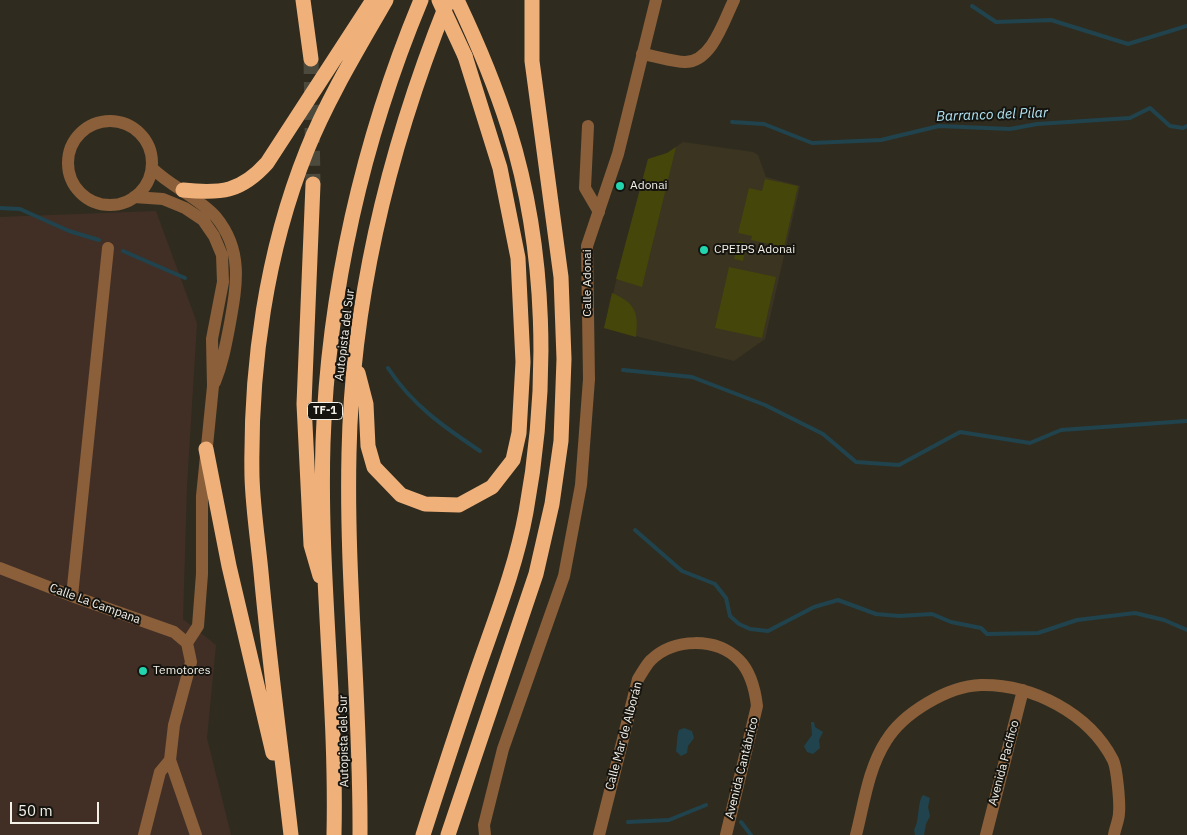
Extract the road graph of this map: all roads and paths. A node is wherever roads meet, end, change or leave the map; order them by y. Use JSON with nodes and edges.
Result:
{"nodes":[{"id":1,"x":303,"y":0,"type":"edge"},
{"id":2,"x":373,"y":0,"type":"edge"},
{"id":3,"x":386,"y":0,"type":"edge"},
{"id":4,"x":421,"y":0,"type":"edge"},
{"id":5,"x":439,"y":0,"type":"edge"},
{"id":6,"x":448,"y":0,"type":"edge"},
{"id":7,"x":457,"y":0,"type":"edge"},
{"id":8,"x":532,"y":0,"type":"edge"},
{"id":9,"x":656,"y":0,"type":"edge"},
{"id":10,"x":734,"y":0,"type":"edge"},
{"id":11,"x":642,"y":54,"type":"junction"},
{"id":12,"x":311,"y":59,"type":"tunnel mouth"},
{"id":13,"x":588,"y":126,"type":"dead end"},
{"id":14,"x":152,"y":168,"type":"junction"},
{"id":15,"x":313,"y":184,"type":"tunnel mouth"},
{"id":16,"x":183,"y":190,"type":"junction"},
{"id":17,"x":134,"y":198,"type":"junction"},
{"id":18,"x":599,"y":212,"type":"junction"},
{"id":19,"x":108,"y":248,"type":"dead end"},
{"id":20,"x":354,"y":360,"type":"junction"},
{"id":21,"x":213,"y":386,"type":"junction"},
{"id":22,"x":206,"y":449,"type":"junction"},
{"id":23,"x":0,"y":568,"type":"edge"},
{"id":24,"x":326,"y":595,"type":"junction"},
{"id":25,"x":72,"y":596,"type":"junction"},
{"id":26,"x":188,"y":643,"type":"junction"},
{"id":27,"x":669,"y":648,"type":"joint"},
{"id":28,"x":1023,"y":690,"type":"junction"},
{"id":29,"x":170,"y":760,"type":"junction"},
{"id":30,"x":144,"y":835,"type":"edge"},
{"id":31,"x":196,"y":835,"type":"edge"},
{"id":32,"x":291,"y":835,"type":"edge"},
{"id":33,"x":334,"y":835,"type":"edge"},
{"id":34,"x":360,"y":835,"type":"edge"},
{"id":35,"x":423,"y":835,"type":"edge"},
{"id":36,"x":448,"y":835,"type":"edge"},
{"id":37,"x":485,"y":835,"type":"edge"},
{"id":38,"x":600,"y":835,"type":"edge"},
{"id":39,"x":726,"y":835,"type":"edge"},
{"id":40,"x":856,"y":835,"type":"edge"},
{"id":41,"x":986,"y":835,"type":"edge"},
{"id":42,"x":1114,"y":835,"type":"edge"}],
"edges":[{"from":1,"to":12,"type":"highway"},
{"from":2,"to":16,"type":"highway"},
{"from":3,"to":32,"type":"highway"},
{"from":4,"to":24,"type":"highway","name":"Autopista del Sur","number":"TF-1"},
{"from":5,"to":20,"type":"highway","bridge":true},
{"from":6,"to":20,"type":"highway","name":"Autopista del Sur","number":"TF-1"},
{"from":7,"to":35,"type":"highway"},
{"from":8,"to":36,"type":"highway"},
{"from":9,"to":11,"type":"street","name":"Calle Adonai"},
{"from":10,"to":11,"type":"street"},
{"from":11,"to":18,"type":"street","name":"Calle Adonai"},
{"from":13,"to":18,"type":"street"},
{"from":14,"to":16,"type":"street"},
{"from":14,"to":17,"type":"street"},
{"from":14,"to":17,"type":"street"},
{"from":15,"to":24,"type":"highway"},
{"from":16,"to":21,"type":"street"},
{"from":17,"to":21,"type":"street"},
{"from":18,"to":37,"type":"street","name":"Calle Adonai"},
{"from":19,"to":25,"type":"street"},
{"from":20,"to":34,"type":"highway","name":"Autopista del Sur","number":"TF-1"},
{"from":21,"to":22,"type":"street"},
{"from":22,"to":26,"type":"street"},
{"from":22,"to":32,"type":"highway"},
{"from":23,"to":25,"type":"street","name":"Calle La Campana"},
{"from":24,"to":33,"type":"highway","name":"Autopista del Sur","number":"TF-1"},
{"from":25,"to":26,"type":"street","name":"Calle La Campana"},
{"from":26,"to":29,"type":"street"},
{"from":27,"to":38,"type":"street","name":"Calle Mar de Alborán"},
{"from":27,"to":39,"type":"street","name":"Avenida Cantábrico"},
{"from":28,"to":40,"type":"street"},
{"from":28,"to":41,"type":"street","name":"Avenida Pacífico"},
{"from":28,"to":42,"type":"street"},
{"from":29,"to":30,"type":"street"},
{"from":29,"to":31,"type":"street"}]}
